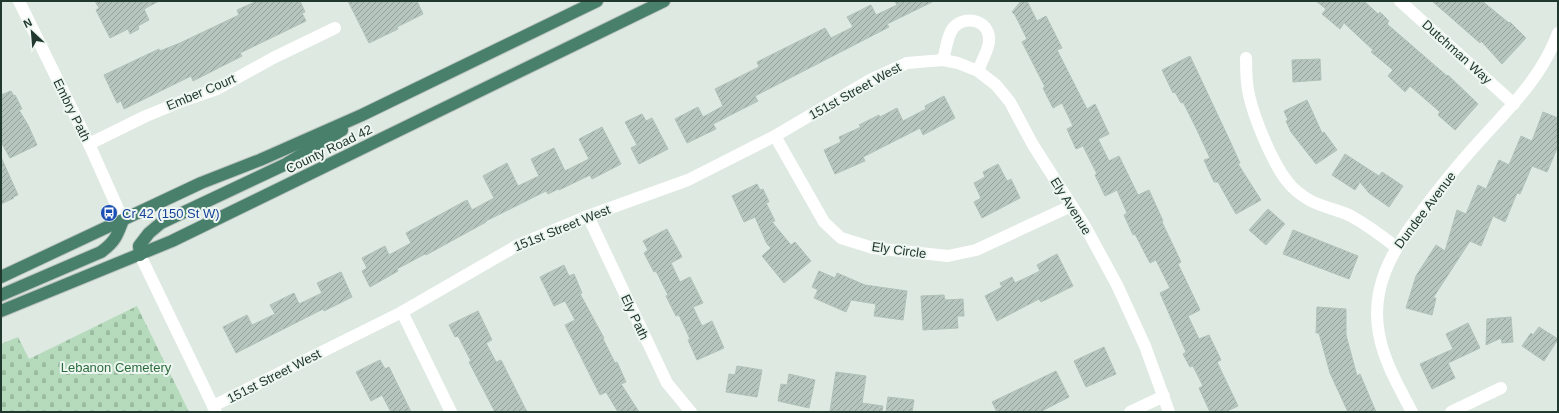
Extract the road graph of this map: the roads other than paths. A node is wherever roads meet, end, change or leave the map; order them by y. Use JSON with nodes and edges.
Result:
{"nodes":[{"id":1,"x":18,"y":1,"type":"edge"},
{"id":2,"x":597,"y":1,"type":"edge"},
{"id":3,"x":664,"y":1,"type":"edge"},
{"id":4,"x":1400,"y":1,"type":"edge"},
{"id":5,"x":335,"y":28,"type":"dead end"},
{"id":6,"x":1558,"y":33,"type":"edge"},
{"id":7,"x":1246,"y":58,"type":"dead end"},
{"id":8,"x":943,"y":60,"type":"junction"},
{"id":9,"x":915,"y":61,"type":"joint"},
{"id":10,"x":978,"y":71,"type":"junction"},
{"id":11,"x":1514,"y":104,"type":"junction"},
{"id":12,"x":362,"y":115,"type":"junction"},
{"id":13,"x":775,"y":136,"type":"junction"},
{"id":14,"x":88,"y":144,"type":"junction"},
{"id":15,"x":1071,"y":206,"type":"junction"},
{"id":16,"x":588,"y":216,"type":"junction"},
{"id":17,"x":122,"y":220,"type":"junction"},
{"id":18,"x":1396,"y":247,"type":"junction"},
{"id":19,"x":140,"y":255,"type":"junction"},
{"id":20,"x":1,"y":276,"type":"edge"},
{"id":21,"x":1,"y":295,"type":"edge"},
{"id":22,"x":1,"y":311,"type":"edge"},
{"id":23,"x":402,"y":312,"type":"junction"},
{"id":24,"x":1501,"y":388,"type":"dead end"},
{"id":25,"x":1164,"y":396,"type":"junction"},
{"id":26,"x":215,"y":409,"type":"edge"},
{"id":27,"x":451,"y":412,"type":"edge"},
{"id":28,"x":691,"y":412,"type":"edge"},
{"id":29,"x":1130,"y":412,"type":"edge"},
{"id":30,"x":1169,"y":412,"type":"edge"},
{"id":31,"x":1412,"y":412,"type":"edge"},
{"id":32,"x":1451,"y":412,"type":"edge"}],
"edges":[{"from":1,"to":14,"type":"street","name":"Embry Path"},
{"from":2,"to":12,"type":"highway","name":"County Road 42"},
{"from":3,"to":19,"type":"highway","name":"County Road 42"},
{"from":4,"to":11,"type":"street","name":"Dutchman Way"},
{"from":5,"to":14,"type":"street","name":"Ember Court"},
{"from":6,"to":11,"type":"street","name":"Dundee Avenue"},
{"from":7,"to":18,"type":"street"},
{"from":8,"to":9,"type":"street","name":"Ely Avenue"},
{"from":8,"to":10,"type":"street","name":"Ely Avenue"},
{"from":8,"to":10,"type":"street"},
{"from":9,"to":13,"type":"street","name":"151st Street West"},
{"from":10,"to":15,"type":"street","name":"Ely Avenue"},
{"from":11,"to":18,"type":"street","name":"Dundee Avenue"},
{"from":12,"to":17,"type":"highway","name":"County Road 42"},
{"from":12,"to":19,"type":"highway"},
{"from":13,"to":15,"type":"street","name":"Ely Circle"},
{"from":13,"to":16,"type":"street","name":"151st Street West"},
{"from":14,"to":17,"type":"street","name":"Embry Path"},
{"from":15,"to":25,"type":"street","name":"Ely Avenue"},
{"from":16,"to":23,"type":"street","name":"151st Street West"},
{"from":16,"to":28,"type":"street","name":"Ely Path"},
{"from":17,"to":20,"type":"highway","name":"County Road 42"},
{"from":17,"to":21,"type":"highway"},
{"from":18,"to":31,"type":"street","name":"Dundee Avenue"},
{"from":19,"to":22,"type":"highway","name":"County Road 42"},
{"from":19,"to":26,"type":"street"},
{"from":23,"to":26,"type":"street","name":"151st Street West"},
{"from":23,"to":27,"type":"street"},
{"from":24,"to":32,"type":"street"},
{"from":25,"to":29,"type":"street"},
{"from":25,"to":30,"type":"street","name":"Ely Avenue"}]}
